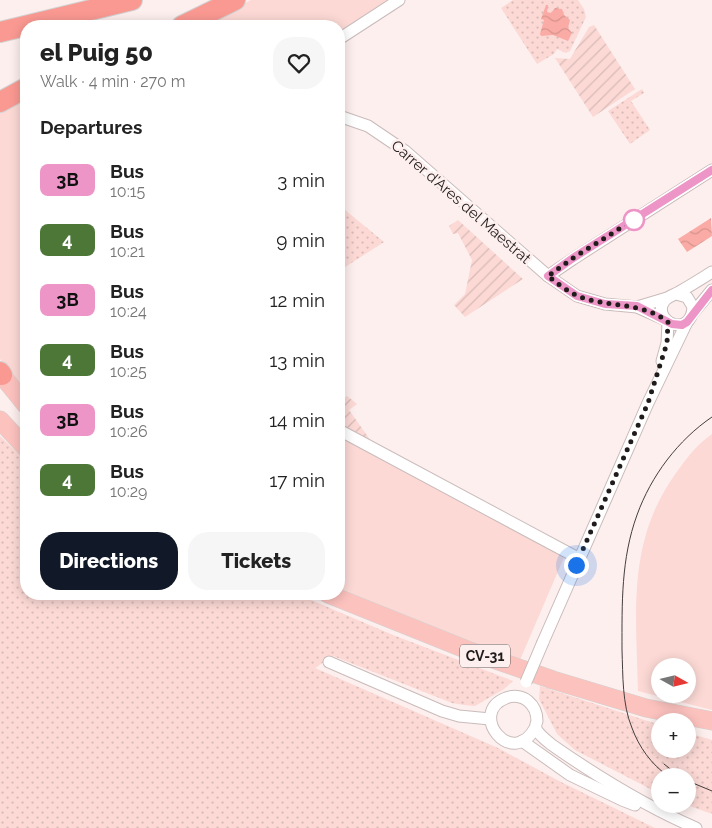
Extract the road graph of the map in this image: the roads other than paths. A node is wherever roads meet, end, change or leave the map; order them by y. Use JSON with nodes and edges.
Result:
{"nodes":[{"id":1,"x":132,"y":0,"type":"edge"},
{"id":2,"x":235,"y":0,"type":"edge"},
{"id":3,"x":399,"y":0,"type":"edge"},
{"id":4,"x":50,"y":20,"type":"edge"},
{"id":5,"x":198,"y":20,"type":"edge"},
{"id":6,"x":20,"y":27,"type":"edge"},
{"id":7,"x":0,"y":32,"type":"edge"},
{"id":8,"x":345,"y":35,"type":"edge"},
{"id":9,"x":20,"y":91,"type":"edge"},
{"id":10,"x":0,"y":102,"type":"edge"},
{"id":11,"x":345,"y":118,"type":"edge"},
{"id":12,"x":712,"y":170,"type":"edge"},
{"id":13,"x":712,"y":272,"type":"edge"},
{"id":14,"x":548,"y":276,"type":"junction"},
{"id":15,"x":712,"y":290,"type":"edge"},
{"id":16,"x":671,"y":296,"type":"junction"},
{"id":17,"x":637,"y":306,"type":"junction"},
{"id":18,"x":690,"y":318,"type":"junction"},
{"id":19,"x":667,"y":321,"type":"junction"},
{"id":20,"x":0,"y":373,"type":"edge"},
{"id":21,"x":20,"y":398,"type":"edge"},
{"id":22,"x":648,"y":403,"type":"junction"},
{"id":23,"x":0,"y":420,"type":"edge"},
{"id":24,"x":345,"y":433,"type":"edge"},
{"id":25,"x":20,"y":442,"type":"edge"},
{"id":26,"x":578,"y":558,"type":"junction"},
{"id":27,"x":343,"y":600,"type":"edge"},
{"id":28,"x":329,"y":662,"type":"dead end"},
{"id":29,"x":526,"y":682,"type":"junction"},
{"id":30,"x":507,"y":697,"type":"junction"},
{"id":31,"x":528,"y":701,"type":"junction"},
{"id":32,"x":646,"y":708,"type":"junction"},
{"id":33,"x":655,"y":713,"type":"edge"},
{"id":34,"x":490,"y":719,"type":"junction"},
{"id":35,"x":712,"y":722,"type":"edge"},
{"id":36,"x":535,"y":728,"type":"junction"},
{"id":37,"x":696,"y":728,"type":"edge"},
{"id":38,"x":712,"y":733,"type":"edge"},
{"id":39,"x":522,"y":741,"type":"junction"},
{"id":40,"x":667,"y":815,"type":"junction"},
{"id":41,"x":696,"y":828,"type":"edge"}],
"edges":[{"from":1,"to":4,"type":"highway"},
{"from":2,"to":5,"type":"highway"},
{"from":3,"to":8,"type":"street"},
{"from":6,"to":7,"type":"highway"},
{"from":9,"to":10,"type":"highway"},
{"from":11,"to":14,"type":"street","name":"Carrer d'Ares del Maestrat"},
{"from":12,"to":14,"type":"street"},
{"from":13,"to":16,"type":"street","name":"Carrer d'Ares del Maestrat"},
{"from":14,"to":17,"type":"street","name":"Carrer d'Ares del Maestrat"},
{"from":15,"to":18,"type":"street"},
{"from":16,"to":17,"type":"street","name":"Carrer d'Ares del Maestrat"},
{"from":16,"to":18,"type":"street"},
{"from":16,"to":19,"type":"street"},
{"from":17,"to":19,"type":"street","name":"Carrer d'Ares del Maestrat"},
{"from":18,"to":19,"type":"street"},
{"from":18,"to":22,"type":"street"},
{"from":19,"to":22,"type":"street"},
{"from":20,"to":21,"type":"main road"},
{"from":22,"to":26,"type":"street"},
{"from":23,"to":25,"type":"main road"},
{"from":24,"to":26,"type":"street"},
{"from":26,"to":29,"type":"street","bridge":true},
{"from":27,"to":32,"type":"main road","number":"CV-31"},
{"from":28,"to":34,"type":"street"},
{"from":29,"to":30,"type":"street"},
{"from":29,"to":31,"type":"street"},
{"from":30,"to":31,"type":"street"},
{"from":30,"to":34,"type":"street"},
{"from":31,"to":36,"type":"street"},
{"from":32,"to":33,"type":"main road"},
{"from":32,"to":35,"type":"main road","number":"CV-31"},
{"from":34,"to":39,"type":"street"},
{"from":36,"to":39,"type":"street"},
{"from":36,"to":40,"type":"street"},
{"from":37,"to":38,"type":"main road"},
{"from":39,"to":40,"type":"street"},
{"from":40,"to":41,"type":"street"}]}
